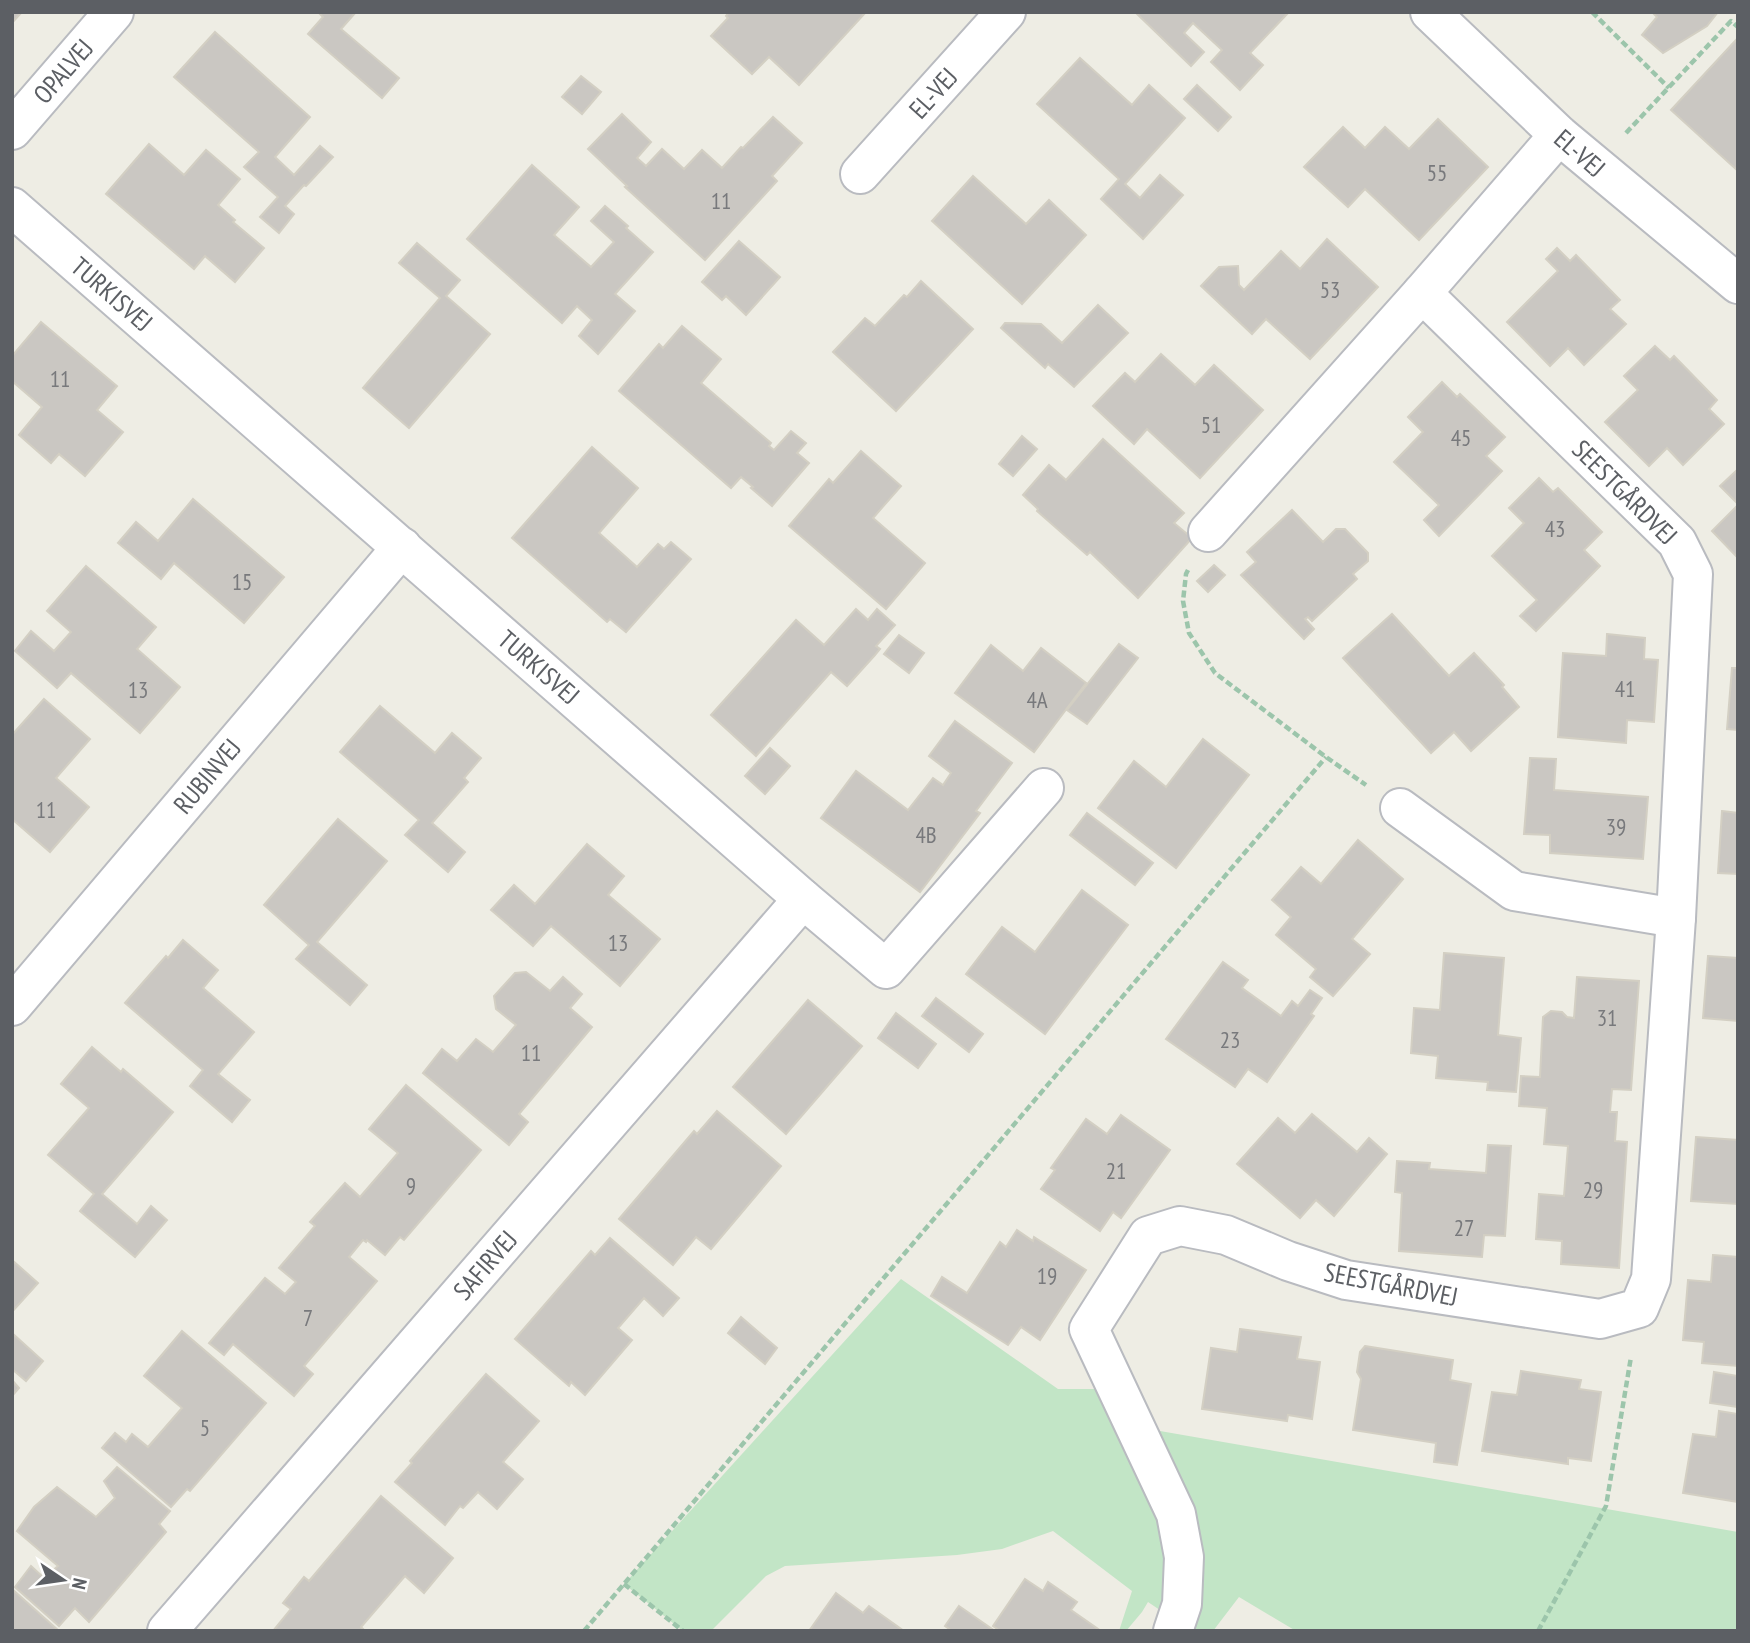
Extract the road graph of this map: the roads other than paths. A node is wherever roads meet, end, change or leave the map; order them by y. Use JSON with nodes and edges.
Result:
{"nodes":[{"id":1,"x":114,"y":12,"type":"edge"},
{"id":2,"x":1006,"y":12,"type":"edge"},
{"id":3,"x":1430,"y":12,"type":"edge"},
{"id":4,"x":12,"y":130,"type":"edge"},
{"id":5,"x":1559,"y":135,"type":"junction"},
{"id":6,"x":860,"y":174,"type":"dead end"},
{"id":7,"x":12,"y":207,"type":"edge"},
{"id":8,"x":1738,"y":284,"type":"edge"},
{"id":9,"x":1422,"y":293,"type":"junction"},
{"id":10,"x":1208,"y":532,"type":"road end"},
{"id":11,"x":402,"y":547,"type":"junction"},
{"id":12,"x":1044,"y":788,"type":"dead end"},
{"id":13,"x":1400,"y":808,"type":"road end"},
{"id":14,"x":803,"y":899,"type":"junction"},
{"id":15,"x":1676,"y":918,"type":"junction"},
{"id":16,"x":12,"y":1006,"type":"edge"},
{"id":17,"x":167,"y":1631,"type":"edge"},
{"id":18,"x":1173,"y":1631,"type":"edge"}],
"edges":[{"from":1,"to":4,"type":"street","name":"OPALVEJ"},
{"from":2,"to":6,"type":"street","name":"EL-VEJ"},
{"from":3,"to":5,"type":"street","name":"EL-VEJ"},
{"from":5,"to":8,"type":"street","name":"EL-VEJ"},
{"from":5,"to":9,"type":"street"},
{"from":7,"to":11,"type":"street","name":"TURKISVEJ"},
{"from":9,"to":10,"type":"street"},
{"from":9,"to":15,"type":"street","name":"SEESTGÅRDVEJ"},
{"from":11,"to":14,"type":"street","name":"TURKISVEJ"},
{"from":11,"to":16,"type":"street","name":"RUBINVEJ"},
{"from":12,"to":14,"type":"street","name":"TURKISVEJ"},
{"from":13,"to":15,"type":"street"},
{"from":14,"to":17,"type":"street","name":"SAFIRVEJ"},
{"from":15,"to":18,"type":"street","name":"SEESTGÅRDVEJ"}]}
